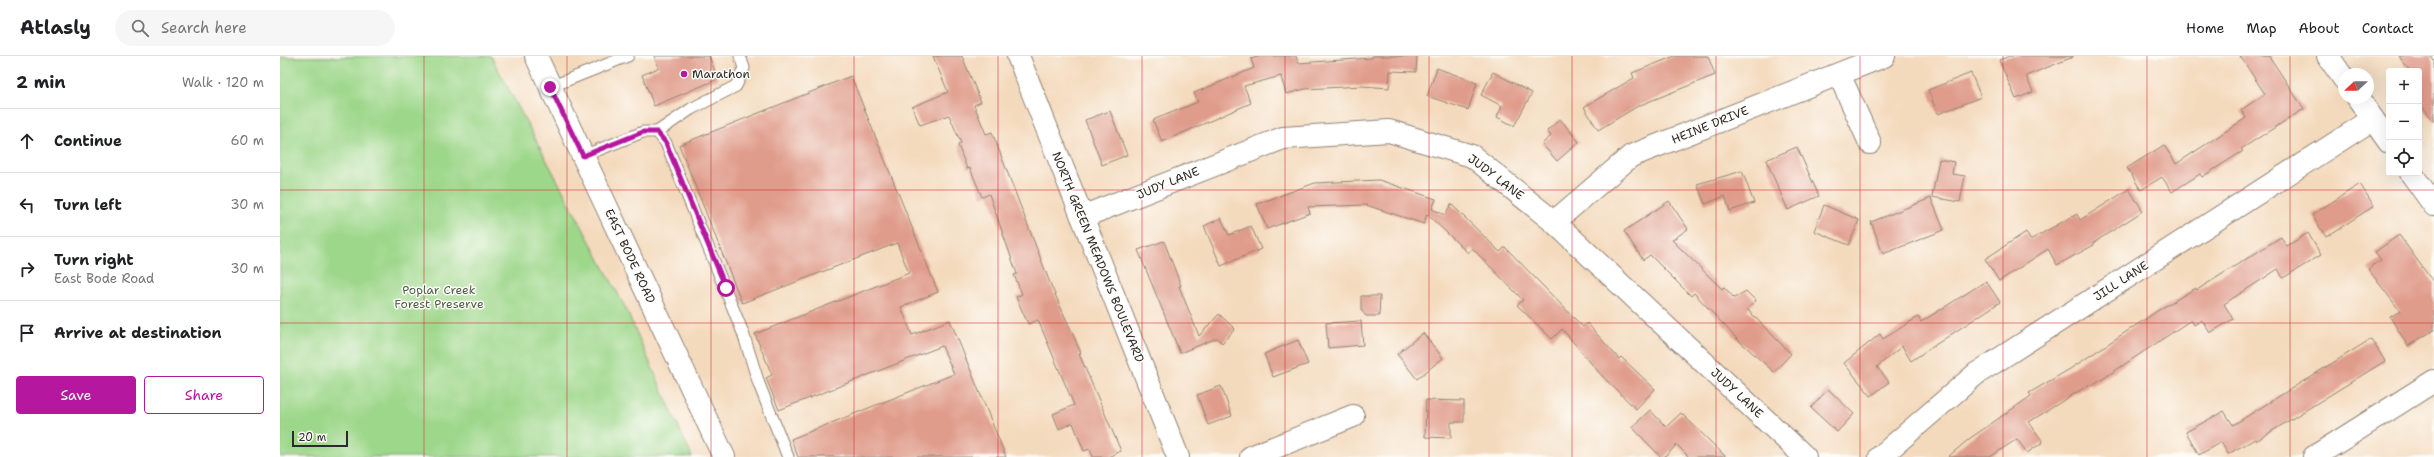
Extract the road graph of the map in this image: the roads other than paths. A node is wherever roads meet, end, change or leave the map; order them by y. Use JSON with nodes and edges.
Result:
{"nodes":[{"id":1,"x":536,"y":56,"type":"edge"},
{"id":2,"x":740,"y":56,"type":"edge"},
{"id":3,"x":1018,"y":56,"type":"edge"},
{"id":4,"x":1884,"y":56,"type":"edge"},
{"id":5,"x":2328,"y":56,"type":"edge"},
{"id":6,"x":622,"y":57,"type":"edge"},
{"id":7,"x":2338,"y":70,"type":"edge"},
{"id":8,"x":1839,"y":74,"type":"junction"},
{"id":9,"x":550,"y":87,"type":"junction"},
{"id":10,"x":2362,"y":104,"type":"edge"},
{"id":11,"x":2373,"y":120,"type":"junction"},
{"id":12,"x":657,"y":132,"type":"junction"},
{"id":13,"x":2388,"y":140,"type":"edge"},
{"id":14,"x":1870,"y":143,"type":"dead end"},
{"id":15,"x":583,"y":156,"type":"junction"},
{"id":16,"x":2413,"y":176,"type":"edge"},
{"id":17,"x":2434,"y":205,"type":"edge"},
{"id":18,"x":1082,"y":217,"type":"junction"},
{"id":19,"x":1554,"y":222,"type":"junction"},
{"id":20,"x":2434,"y":381,"type":"edge"},
{"id":21,"x":1353,"y":416,"type":"dead end"},
{"id":22,"x":724,"y":457,"type":"edge"},
{"id":23,"x":788,"y":457,"type":"edge"},
{"id":24,"x":1178,"y":457,"type":"edge"},
{"id":25,"x":1251,"y":457,"type":"edge"},
{"id":26,"x":1805,"y":457,"type":"edge"},
{"id":27,"x":1880,"y":457,"type":"edge"},
{"id":28,"x":2314,"y":457,"type":"edge"}],
"edges":[{"from":1,"to":9,"type":"street","name":"EAST BODE ROAD"},
{"from":2,"to":12,"type":"lane"},
{"from":3,"to":18,"type":"street","name":"NORTH GREEN MEADOWS BOULEVARD"},
{"from":4,"to":8,"type":"street","name":"HEINE DRIVE"},
{"from":5,"to":7,"type":"street"},
{"from":6,"to":9,"type":"lane"},
{"from":8,"to":14,"type":"street"},
{"from":8,"to":19,"type":"street","name":"HEINE DRIVE"},
{"from":9,"to":15,"type":"street","name":"EAST BODE ROAD"},
{"from":10,"to":11,"type":"street"},
{"from":11,"to":13,"type":"street"},
{"from":11,"to":27,"type":"street","name":"JILL LANE"},
{"from":12,"to":15,"type":"lane"},
{"from":12,"to":23,"type":"lane"},
{"from":15,"to":22,"type":"street","name":"EAST BODE ROAD"},
{"from":16,"to":17,"type":"street"},
{"from":18,"to":19,"type":"street","name":"JUDY LANE"},
{"from":18,"to":24,"type":"street","name":"NORTH GREEN MEADOWS BOULEVARD"},
{"from":19,"to":26,"type":"street","name":"JUDY LANE"},
{"from":20,"to":28,"type":"street"},
{"from":21,"to":25,"type":"street"}]}
